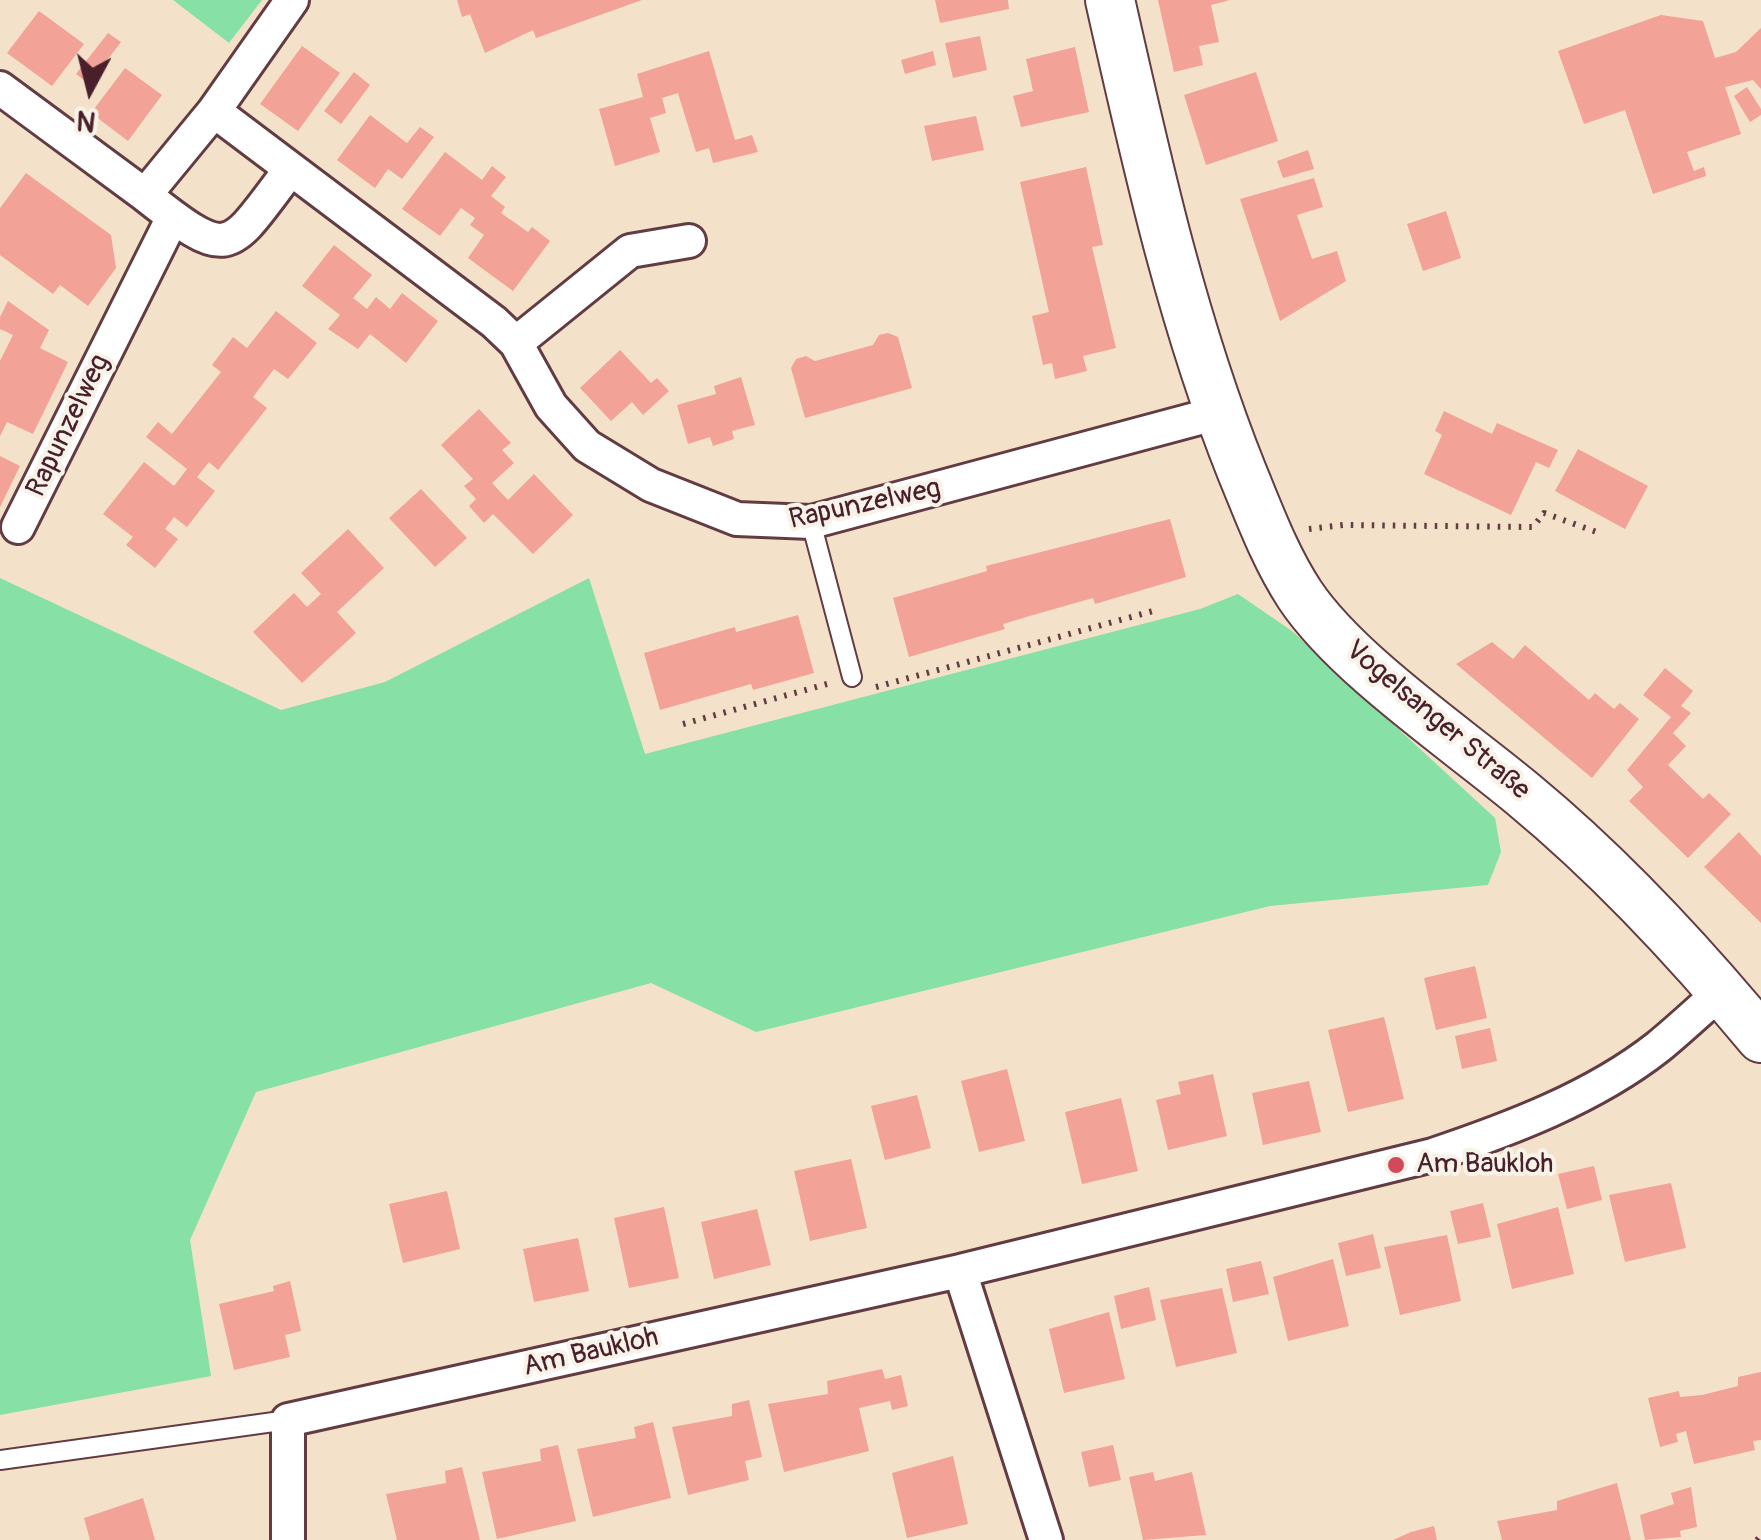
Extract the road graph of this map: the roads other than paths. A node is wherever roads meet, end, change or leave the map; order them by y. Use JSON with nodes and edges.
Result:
{"nodes":[{"id":1,"x":292,"y":0,"type":"edge"},
{"id":2,"x":1110,"y":0,"type":"edge"},
{"id":3,"x":0,"y":88,"type":"edge"},
{"id":4,"x":214,"y":111,"type":"junction"},
{"id":5,"x":289,"y":172,"type":"junction"},
{"id":6,"x":146,"y":195,"type":"junction"},
{"id":7,"x":173,"y":217,"type":"junction"},
{"id":8,"x":690,"y":241,"type":"dead end"},
{"id":9,"x":516,"y":343,"type":"junction"},
{"id":10,"x":1218,"y":412,"type":"junction"},
{"id":11,"x":811,"y":522,"type":"junction"},
{"id":12,"x":18,"y":527,"type":"dead end"},
{"id":13,"x":852,"y":677,"type":"road end"},
{"id":14,"x":1722,"y":991,"type":"junction"},
{"id":15,"x":1761,"y":1038,"type":"edge"},
{"id":16,"x":960,"y":1271,"type":"junction"},
{"id":17,"x":288,"y":1420,"type":"junction"},
{"id":18,"x":0,"y":1460,"type":"edge"},
{"id":19,"x":288,"y":1540,"type":"edge"},
{"id":20,"x":1046,"y":1540,"type":"edge"}],
"edges":[{"from":1,"to":4,"type":"street"},
{"from":2,"to":10,"type":"street","name":"Vogelsanger Straße"},
{"from":3,"to":6,"type":"street"},
{"from":4,"to":5,"type":"street","name":"Rapunzelweg"},
{"from":4,"to":6,"type":"street"},
{"from":5,"to":7,"type":"street"},
{"from":5,"to":9,"type":"street","name":"Rapunzelweg"},
{"from":6,"to":7,"type":"street"},
{"from":7,"to":12,"type":"street","name":"Rapunzelweg"},
{"from":8,"to":9,"type":"street"},
{"from":9,"to":11,"type":"street","name":"Rapunzelweg"},
{"from":10,"to":11,"type":"street","name":"Rapunzelweg"},
{"from":10,"to":14,"type":"street","name":"Vogelsanger Straße"},
{"from":11,"to":13,"type":"lane"},
{"from":14,"to":15,"type":"street","name":"Vogelsanger Straße"},
{"from":14,"to":16,"type":"street","name":"Am Baukloh"},
{"from":16,"to":17,"type":"street","name":"Am Baukloh"},
{"from":16,"to":20,"type":"street"},
{"from":17,"to":18,"type":"lane","name":"Am Baukloh"},
{"from":17,"to":19,"type":"street"}]}
